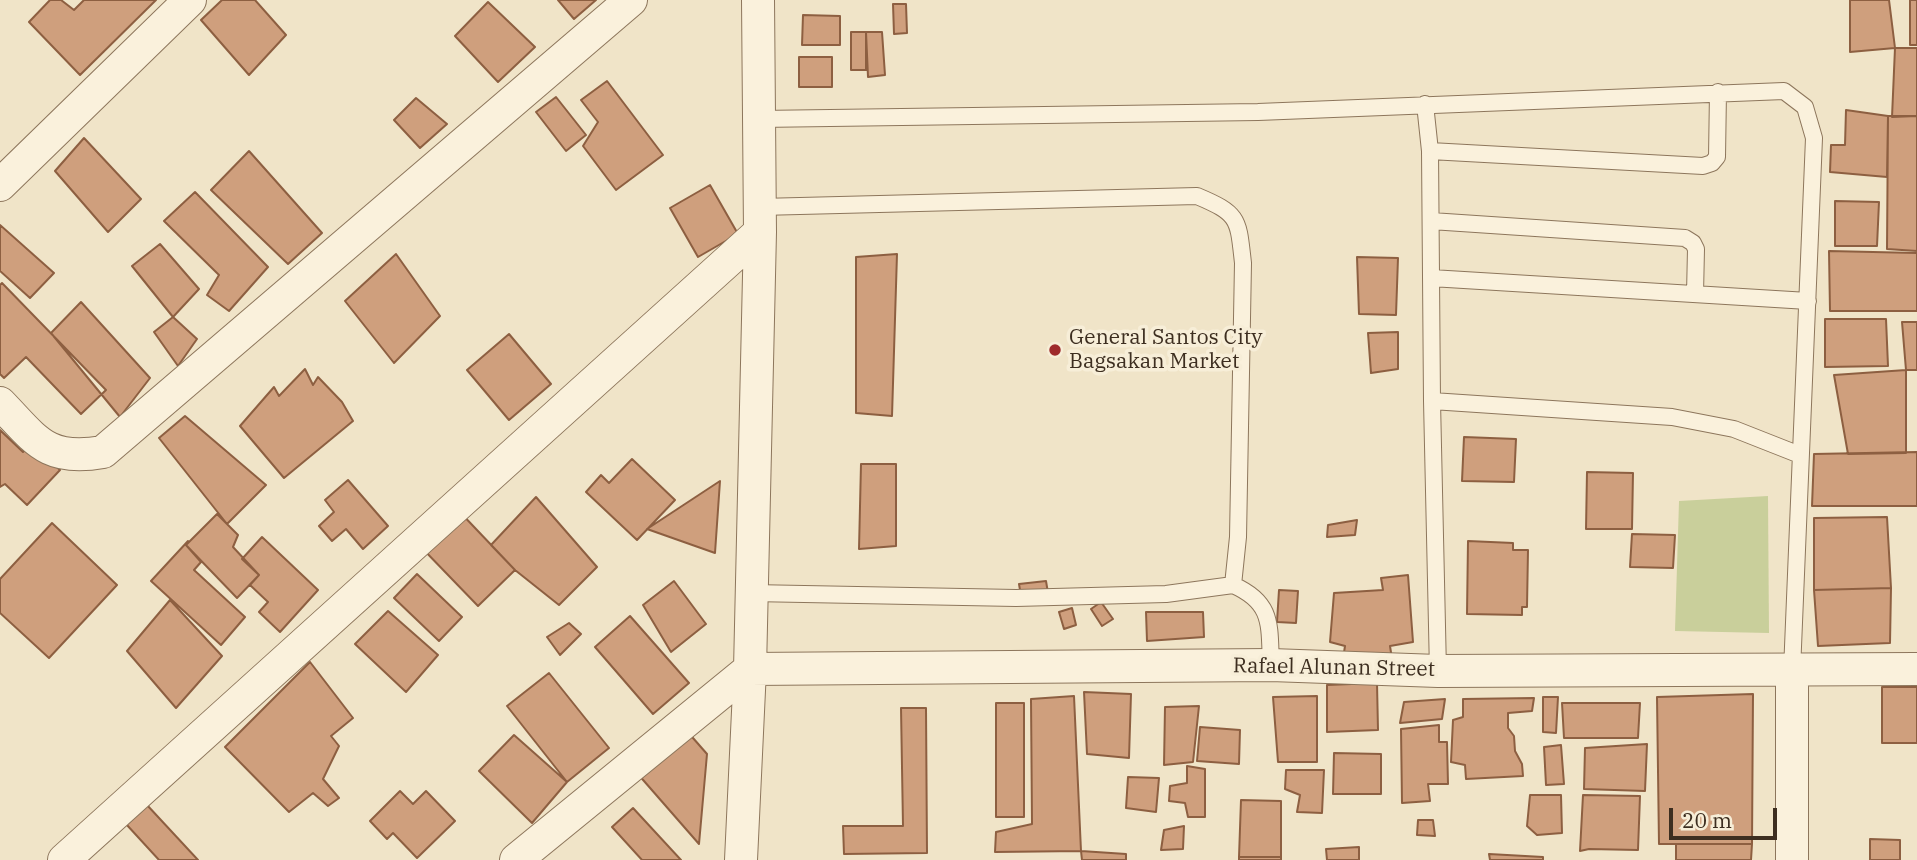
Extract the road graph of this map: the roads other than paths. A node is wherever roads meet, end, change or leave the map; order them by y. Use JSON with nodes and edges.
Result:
{"nodes":[{"id":1,"x":190,"y":0,"type":"edge"},
{"id":2,"x":631,"y":0,"type":"edge"},
{"id":3,"x":758,"y":0,"type":"edge"},
{"id":4,"x":1718,"y":92,"type":"junction"},
{"id":5,"x":1425,"y":104,"type":"junction"},
{"id":6,"x":759,"y":119,"type":"junction"},
{"id":7,"x":1430,"y":151,"type":"junction"},
{"id":8,"x":0,"y":185,"type":"edge"},
{"id":9,"x":760,"y":219,"type":"junction"},
{"id":10,"x":1431,"y":221,"type":"junction"},
{"id":11,"x":1431,"y":278,"type":"junction"},
{"id":12,"x":1695,"y":294,"type":"junction"},
{"id":13,"x":1808,"y":301,"type":"junction"},
{"id":14,"x":1432,"y":401,"type":"junction"},
{"id":15,"x":0,"y":403,"type":"edge"},
{"id":16,"x":1800,"y":455,"type":"junction"},
{"id":17,"x":1233,"y":585,"type":"junction"},
{"id":18,"x":751,"y":593,"type":"junction"},
{"id":19,"x":1271,"y":665,"type":"junction"},
{"id":20,"x":751,"y":669,"type":"junction"},
{"id":21,"x":1917,"y":669,"type":"edge"},
{"id":22,"x":1438,"y":671,"type":"junction"},
{"id":23,"x":1792,"y":671,"type":"junction"},
{"id":24,"x":64,"y":860,"type":"edge"},
{"id":25,"x":516,"y":860,"type":"edge"},
{"id":26,"x":741,"y":860,"type":"edge"},
{"id":27,"x":1791,"y":860,"type":"edge"}],
"edges":[{"from":1,"to":8,"type":"street"},
{"from":2,"to":15,"type":"street"},
{"from":3,"to":6,"type":"street"},
{"from":4,"to":5,"type":"lane"},
{"from":4,"to":7,"type":"lane"},
{"from":4,"to":13,"type":"lane"},
{"from":5,"to":6,"type":"lane"},
{"from":5,"to":7,"type":"lane"},
{"from":6,"to":9,"type":"street"},
{"from":7,"to":10,"type":"lane"},
{"from":9,"to":17,"type":"lane"},
{"from":9,"to":18,"type":"street"},
{"from":9,"to":24,"type":"street"},
{"from":10,"to":11,"type":"lane"},
{"from":10,"to":12,"type":"lane"},
{"from":11,"to":12,"type":"lane"},
{"from":11,"to":14,"type":"lane"},
{"from":12,"to":13,"type":"lane"},
{"from":13,"to":16,"type":"lane"},
{"from":14,"to":16,"type":"lane"},
{"from":14,"to":22,"type":"lane"},
{"from":16,"to":23,"type":"lane"},
{"from":17,"to":18,"type":"lane"},
{"from":17,"to":19,"type":"lane"},
{"from":18,"to":20,"type":"street"},
{"from":19,"to":20,"type":"street","name":"Rafael Alunan Street"},
{"from":19,"to":22,"type":"street","name":"Rafael Alunan Street"},
{"from":20,"to":25,"type":"street"},
{"from":20,"to":26,"type":"street"},
{"from":21,"to":23,"type":"street","name":"Rafael Alunan Street"},
{"from":22,"to":23,"type":"street","name":"Rafael Alunan Street"},
{"from":23,"to":27,"type":"street"}]}
